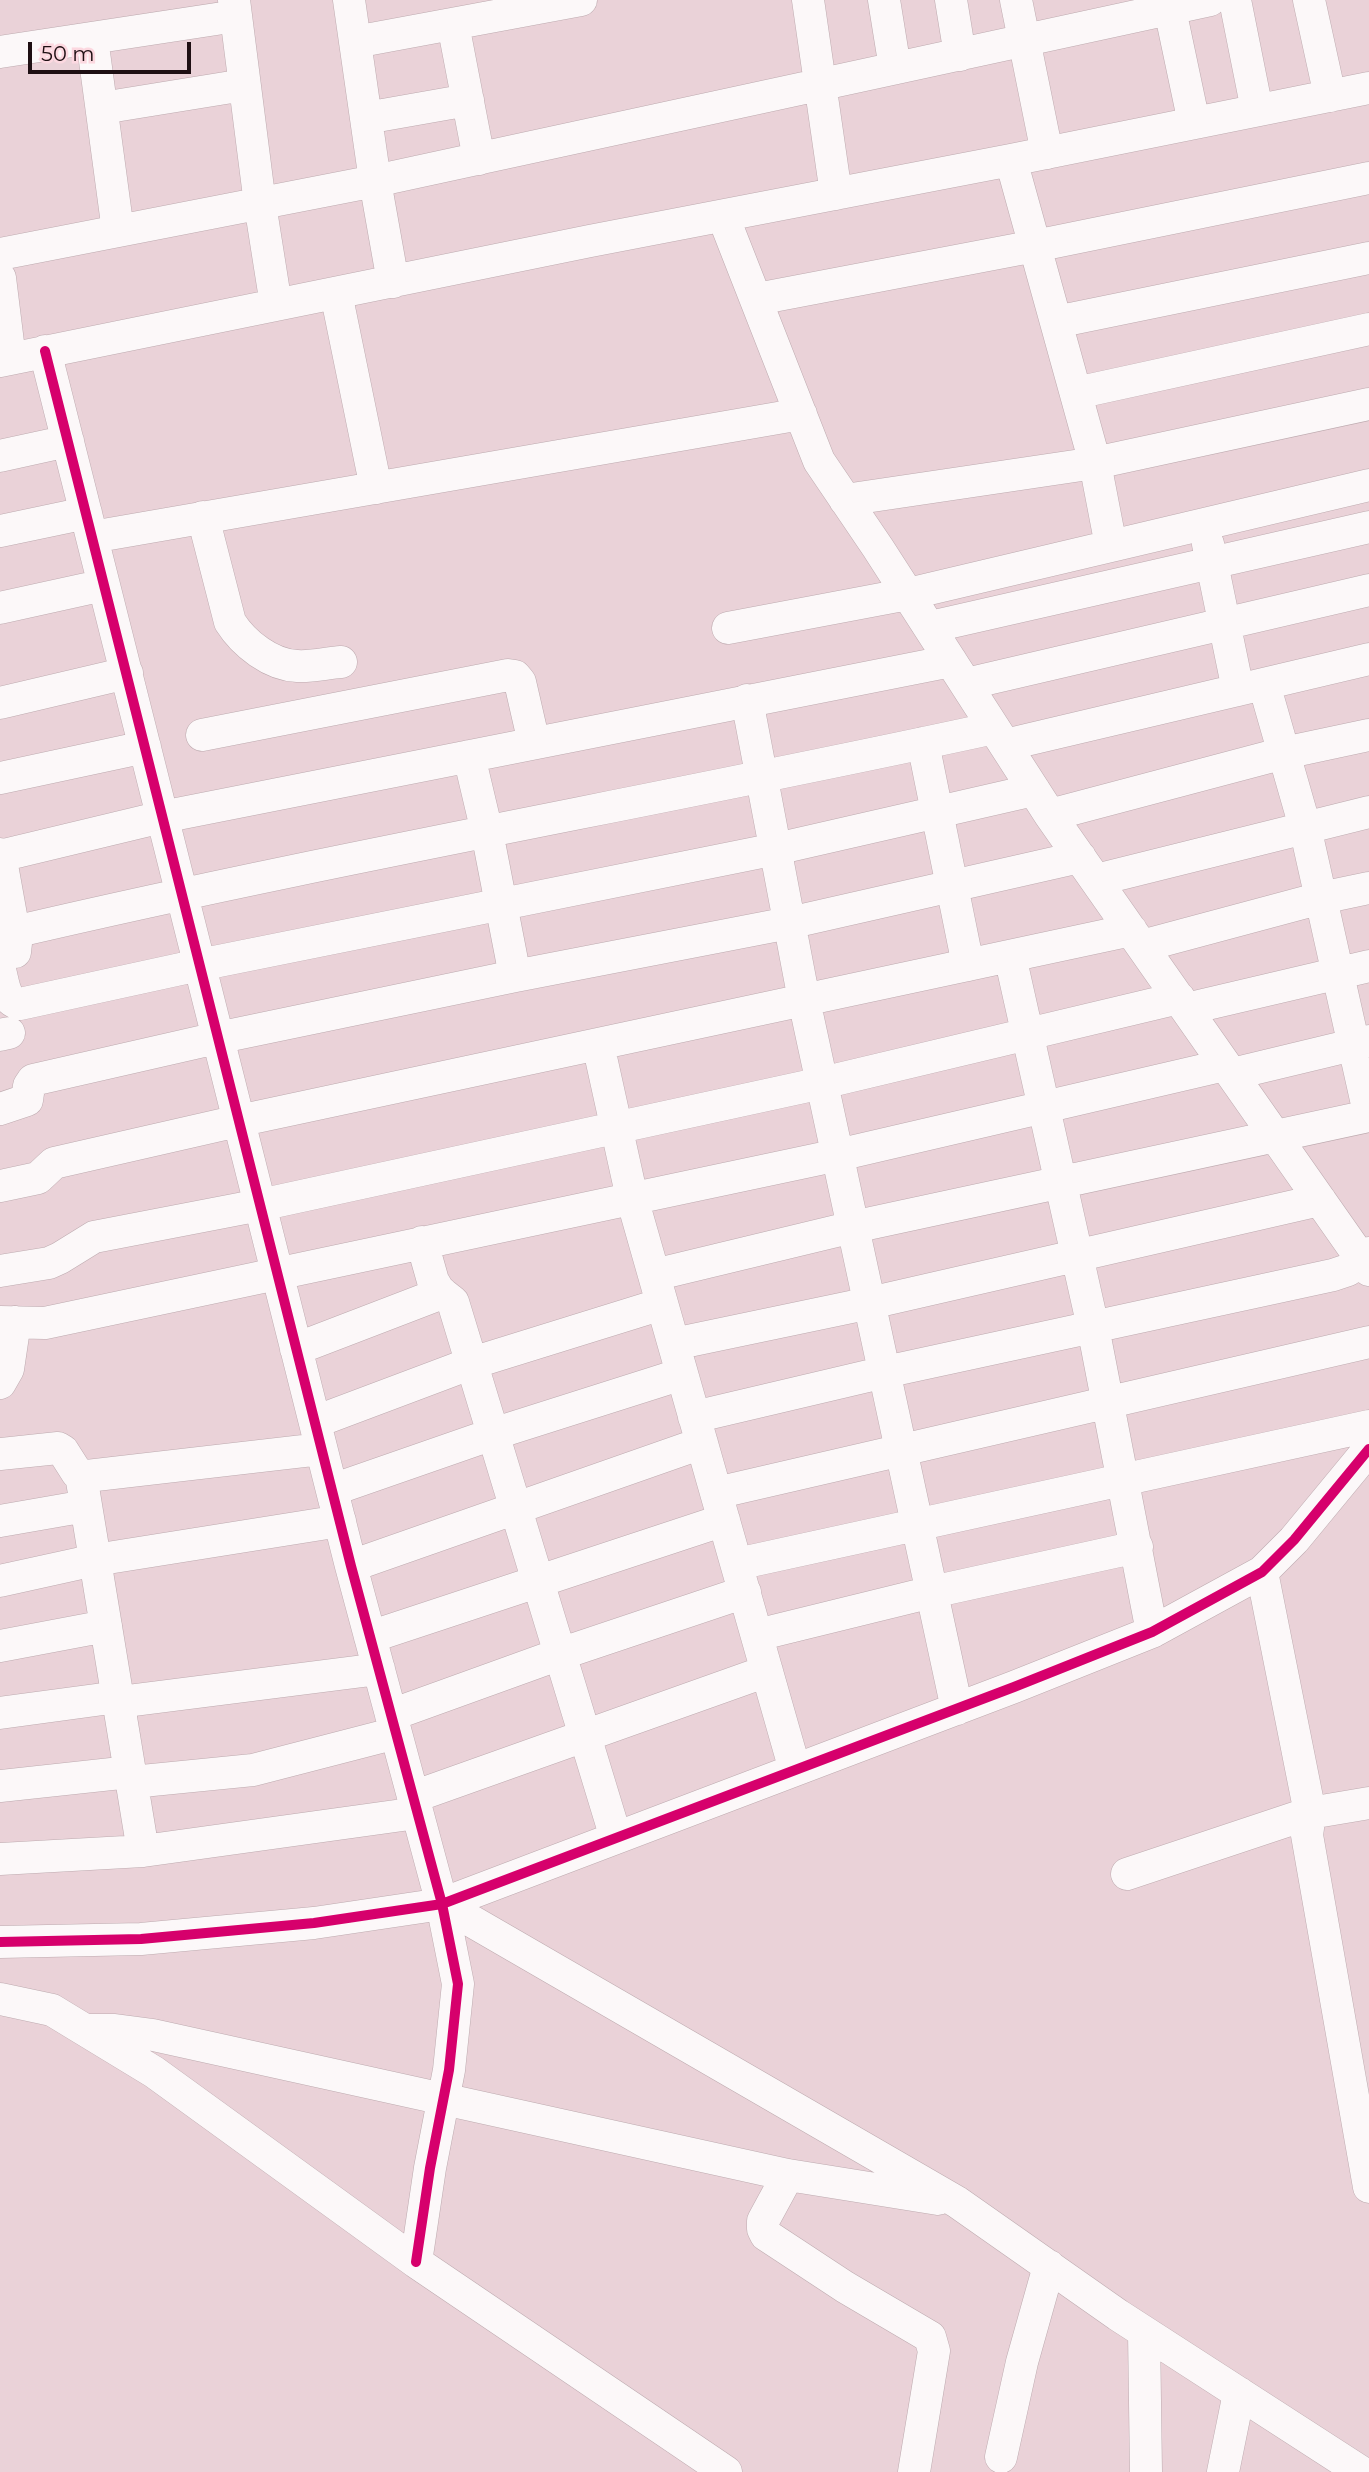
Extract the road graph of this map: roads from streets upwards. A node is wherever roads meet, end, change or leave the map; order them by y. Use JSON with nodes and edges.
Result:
{"nodes":[{"id":1,"x":349,"y":0,"type":"edge"},
{"id":2,"x":581,"y":0,"type":"edge"},
{"id":3,"x":808,"y":0,"type":"edge"},
{"id":4,"x":884,"y":0,"type":"edge"},
{"id":5,"x":951,"y":0,"type":"edge"},
{"id":6,"x":1016,"y":0,"type":"edge"},
{"id":7,"x":1210,"y":0,"type":"edge"},
{"id":8,"x":1235,"y":0,"type":"edge"},
{"id":9,"x":1309,"y":0,"type":"edge"},
{"id":10,"x":1169,"y":5,"type":"edge"},
{"id":11,"x":235,"y":8,"type":"edge"},
{"id":12,"x":1102,"y":12,"type":"edge"},
{"id":13,"x":453,"y":24,"type":"junction"},
{"id":14,"x":92,"y":38,"type":"junction"},
{"id":15,"x":1023,"y":41,"type":"junction"},
{"id":16,"x":355,"y":42,"type":"junction"},
{"id":17,"x":0,"y":52,"type":"edge"},
{"id":18,"x":960,"y":55,"type":"junction"},
{"id":19,"x":895,"y":68,"type":"junction"},
{"id":20,"x":820,"y":84,"type":"junction"},
{"id":21,"x":244,"y":85,"type":"junction"},
{"id":22,"x":1369,"y":88,"type":"edge"},
{"id":23,"x":1330,"y":96,"type":"junction"},
{"id":24,"x":468,"y":100,"type":"junction"},
{"id":25,"x":102,"y":108,"type":"junction"},
{"id":26,"x":1257,"y":110,"type":"junction"},
{"id":27,"x":366,"y":118,"type":"junction"},
{"id":28,"x":1195,"y":123,"type":"junction"},
{"id":29,"x":1047,"y":153,"type":"junction"},
{"id":30,"x":479,"y":159,"type":"junction"},
{"id":31,"x":1011,"y":160,"type":"junction"},
{"id":32,"x":1369,"y":178,"type":"edge"},
{"id":33,"x":375,"y":181,"type":"junction"},
{"id":34,"x":836,"y":194,"type":"junction"},
{"id":35,"x":260,"y":204,"type":"junction"},
{"id":36,"x":723,"y":216,"type":"junction"},
{"id":37,"x":118,"y":231,"type":"junction"},
{"id":38,"x":1035,"y":246,"type":"junction"},
{"id":39,"x":0,"y":254,"type":"edge"},
{"id":40,"x":1369,"y":258,"type":"edge"},
{"id":41,"x":0,"y":278,"type":"edge"},
{"id":42,"x":393,"y":282,"type":"junction"},
{"id":43,"x":336,"y":293,"type":"junction"},
{"id":44,"x":757,"y":299,"type":"junction"},
{"id":45,"x":276,"y":305,"type":"junction"},
{"id":46,"x":1056,"y":322,"type":"junction"},
{"id":47,"x":1369,"y":329,"type":"edge"},
{"id":48,"x":45,"y":351,"type":"junction"},
{"id":49,"x":5,"y":360,"type":"edge"},
{"id":50,"x":1076,"y":393,"type":"junction"},
{"id":51,"x":1369,"y":404,"type":"edge"},
{"id":52,"x":801,"y":414,"type":"junction"},
{"id":53,"x":68,"y":441,"type":"junction"},
{"id":54,"x":0,"y":456,"type":"edge"},
{"id":55,"x":1095,"y":463,"type":"junction"},
{"id":56,"x":1369,"y":485,"type":"edge"},
{"id":57,"x":376,"y":488,"type":"junction"},
{"id":58,"x":845,"y":500,"type":"junction"},
{"id":59,"x":204,"y":517,"type":"junction"},
{"id":60,"x":1204,"y":524,"type":"junction"},
{"id":61,"x":89,"y":525,"type":"junction"},
{"id":62,"x":1369,"y":527,"type":"edge"},
{"id":63,"x":0,"y":531,"type":"edge"},
{"id":64,"x":1111,"y":546,"type":"junction"},
{"id":65,"x":1212,"y":563,"type":"junction"},
{"id":66,"x":104,"y":585,"type":"junction"},
{"id":67,"x":1369,"y":590,"type":"edge"},
{"id":68,"x":908,"y":594,"type":"junction"},
{"id":69,"x":0,"y":608,"type":"edge"},
{"id":70,"x":1225,"y":624,"type":"junction"},
{"id":71,"x":930,"y":627,"type":"junction"},
{"id":72,"x":728,"y":628,"type":"dead end"},
{"id":73,"x":1369,"y":659,"type":"edge"},
{"id":74,"x":341,"y":662,"type":"dead end"},
{"id":75,"x":127,"y":673,"type":"junction"},
{"id":76,"x":959,"y":673,"type":"junction"},
{"id":77,"x":1251,"y":687,"type":"junction"},
{"id":78,"x":747,"y":700,"type":"junction"},
{"id":79,"x":0,"y":703,"type":"edge"},
{"id":80,"x":202,"y":735,"type":"dead end"},
{"id":81,"x":1369,"y":735,"type":"edge"},
{"id":82,"x":999,"y":736,"type":"junction"},
{"id":83,"x":534,"y":743,"type":"junction"},
{"id":84,"x":923,"y":743,"type":"junction"},
{"id":85,"x":145,"y":747,"type":"junction"},
{"id":86,"x":1284,"y":753,"type":"junction"},
{"id":87,"x":469,"y":756,"type":"junction"},
{"id":88,"x":0,"y":778,"type":"edge"},
{"id":89,"x":762,"y":778,"type":"junction"},
{"id":90,"x":1042,"y":802,"type":"junction"},
{"id":91,"x":938,"y":812,"type":"junction"},
{"id":92,"x":1369,"y":812,"type":"edge"},
{"id":93,"x":162,"y":817,"type":"junction"},
{"id":94,"x":1305,"y":827,"type":"junction"},
{"id":95,"x":487,"y":832,"type":"junction"},
{"id":96,"x":776,"y":849,"type":"junction"},
{"id":97,"x":1,"y":868,"type":"edge"},
{"id":98,"x":1088,"y":869,"type":"junction"},
{"id":99,"x":953,"y":886,"type":"junction"},
{"id":100,"x":1369,"y":888,"type":"edge"},
{"id":101,"x":181,"y":893,"type":"junction"},
{"id":102,"x":1321,"y":898,"type":"junction"},
{"id":103,"x":501,"y":903,"type":"junction"},
{"id":104,"x":789,"y":923,"type":"junction"},
{"id":105,"x":1136,"y":938,"type":"junction"},
{"id":106,"x":7,"y":946,"type":"edge"},
{"id":107,"x":1010,"y":956,"type":"junction"},
{"id":108,"x":199,"y":965,"type":"junction"},
{"id":109,"x":968,"y":965,"type":"junction"},
{"id":110,"x":1369,"y":966,"type":"edge"},
{"id":111,"x":0,"y":970,"type":"edge"},
{"id":112,"x":1338,"y":973,"type":"junction"},
{"id":113,"x":515,"y":976,"type":"junction"},
{"id":114,"x":804,"y":1000,"type":"junction"},
{"id":115,"x":1182,"y":1004,"type":"junction"},
{"id":116,"x":1026,"y":1035,"type":"junction"},
{"id":117,"x":218,"y":1038,"type":"junction"},
{"id":118,"x":1361,"y":1043,"type":"edge"},
{"id":119,"x":598,"y":1044,"type":"junction"},
{"id":120,"x":1228,"y":1069,"type":"junction"},
{"id":121,"x":822,"y":1083,"type":"junction"},
{"id":122,"x":1045,"y":1107,"type":"junction"},
{"id":123,"x":0,"y":1109,"type":"edge"},
{"id":124,"x":1369,"y":1114,"type":"edge"},
{"id":125,"x":238,"y":1121,"type":"junction"},
{"id":126,"x":618,"y":1127,"type":"junction"},
{"id":127,"x":1276,"y":1137,"type":"junction"},
{"id":128,"x":838,"y":1155,"type":"junction"},
{"id":129,"x":1062,"y":1183,"type":"junction"},
{"id":130,"x":0,"y":1186,"type":"edge"},
{"id":131,"x":632,"y":1198,"type":"junction"},
{"id":132,"x":1320,"y":1200,"type":"junction"},
{"id":133,"x":260,"y":1205,"type":"junction"},
{"id":134,"x":853,"y":1227,"type":"junction"},
{"id":135,"x":422,"y":1242,"type":"junction"},
{"id":136,"x":1078,"y":1255,"type":"junction"},
{"id":137,"x":1367,"y":1261,"type":"edge"},
{"id":138,"x":0,"y":1270,"type":"edge"},
{"id":139,"x":277,"y":1273,"type":"junction"},
{"id":140,"x":658,"y":1289,"type":"junction"},
{"id":141,"x":442,"y":1293,"type":"junction"},
{"id":142,"x":870,"y":1303,"type":"junction"},
{"id":143,"x":8,"y":1322,"type":"edge"},
{"id":144,"x":1093,"y":1327,"type":"junction"},
{"id":145,"x":1369,"y":1342,"type":"edge"},
{"id":146,"x":674,"y":1344,"type":"junction"},
{"id":147,"x":296,"y":1349,"type":"junction"},
{"id":148,"x":472,"y":1363,"type":"junction"},
{"id":149,"x":885,"y":1373,"type":"junction"},
{"id":150,"x":682,"y":1374,"type":"junction"},
{"id":151,"x":0,"y":1383,"type":"edge"},
{"id":152,"x":1106,"y":1402,"type":"junction"},
{"id":153,"x":1369,"y":1426,"type":"edge"},
{"id":154,"x":698,"y":1430,"type":"junction"},
{"id":155,"x":493,"y":1434,"type":"junction"},
{"id":156,"x":318,"y":1436,"type":"junction"},
{"id":157,"x":1369,"y":1449,"type":"edge"},
{"id":158,"x":902,"y":1450,"type":"junction"},
{"id":159,"x":0,"y":1454,"type":"edge"},
{"id":160,"x":81,"y":1475,"type":"junction"},
{"id":161,"x":1123,"y":1478,"type":"junction"},
{"id":162,"x":332,"y":1490,"type":"junction"},
{"id":163,"x":86,"y":1506,"type":"junction"},
{"id":164,"x":720,"y":1507,"type":"junction"},
{"id":165,"x":516,"y":1509,"type":"junction"},
{"id":166,"x":0,"y":1521,"type":"edge"},
{"id":167,"x":340,"y":1521,"type":"junction"},
{"id":168,"x":917,"y":1523,"type":"junction"},
{"id":169,"x":1137,"y":1547,"type":"junction"},
{"id":170,"x":95,"y":1560,"type":"junction"},
{"id":171,"x":351,"y":1566,"type":"junction"},
{"id":172,"x":1262,"y":1572,"type":"junction"},
{"id":173,"x":741,"y":1578,"type":"junction"},
{"id":174,"x":0,"y":1581,"type":"edge"},
{"id":175,"x":538,"y":1581,"type":"junction"},
{"id":176,"x":932,"y":1592,"type":"junction"},
{"id":177,"x":106,"y":1626,"type":"junction"},
{"id":178,"x":1152,"y":1632,"type":"junction"},
{"id":179,"x":757,"y":1635,"type":"junction"},
{"id":180,"x":370,"y":1637,"type":"junction"},
{"id":181,"x":0,"y":1646,"type":"edge"},
{"id":182,"x":560,"y":1654,"type":"junction"},
{"id":183,"x":379,"y":1669,"type":"junction"},
{"id":184,"x":767,"y":1671,"type":"junction"},
{"id":185,"x":118,"y":1700,"type":"junction"},
{"id":186,"x":957,"y":1709,"type":"junction"},
{"id":187,"x":0,"y":1713,"type":"edge"},
{"id":188,"x":393,"y":1724,"type":"junction"},
{"id":189,"x":585,"y":1735,"type":"junction"},
{"id":190,"x":796,"y":1770,"type":"junction"},
{"id":191,"x":131,"y":1777,"type":"junction"},
{"id":192,"x":0,"y":1786,"type":"edge"},
{"id":193,"x":1369,"y":1803,"type":"edge"},
{"id":194,"x":415,"y":1805,"type":"junction"},
{"id":195,"x":1310,"y":1813,"type":"junction"},
{"id":196,"x":616,"y":1838,"type":"junction"},
{"id":197,"x":143,"y":1851,"type":"junction"},
{"id":198,"x":0,"y":1859,"type":"edge"},
{"id":199,"x":1126,"y":1874,"type":"dead end"},
{"id":200,"x":442,"y":1904,"type":"junction"},
{"id":201,"x":0,"y":1942,"type":"edge"},
{"id":202,"x":0,"y":1999,"type":"edge"},
{"id":203,"x":86,"y":2030,"type":"junction"},
{"id":204,"x":444,"y":2098,"type":"junction"},
{"id":205,"x":788,"y":2175,"type":"junction"},
{"id":206,"x":1369,"y":2187,"type":"edge"},
{"id":207,"x":957,"y":2202,"type":"junction"},
{"id":208,"x":415,"y":2262,"type":"junction"},
{"id":209,"x":1049,"y":2266,"type":"junction"},
{"id":210,"x":1144,"y":2332,"type":"junction"},
{"id":211,"x":1239,"y":2393,"type":"junction"},
{"id":212,"x":1001,"y":2457,"type":"dead end"},
{"id":213,"x":726,"y":2472,"type":"edge"},
{"id":214,"x":914,"y":2472,"type":"edge"},
{"id":215,"x":1146,"y":2472,"type":"edge"},
{"id":216,"x":1223,"y":2472,"type":"edge"},
{"id":217,"x":1361,"y":2472,"type":"edge"}],
"edges":[{"from":1,"to":16,"type":"street"},
{"from":2,"to":13,"type":"street"},
{"from":3,"to":20,"type":"street"},
{"from":4,"to":19,"type":"street"},
{"from":5,"to":18,"type":"street"},
{"from":6,"to":15,"type":"street"},
{"from":7,"to":10,"type":"street"},
{"from":8,"to":26,"type":"street"},
{"from":9,"to":23,"type":"street"},
{"from":10,"to":12,"type":"street"},
{"from":10,"to":28,"type":"street"},
{"from":11,"to":14,"type":"street"},
{"from":11,"to":21,"type":"street"},
{"from":12,"to":15,"type":"street"},
{"from":13,"to":16,"type":"street"},
{"from":13,"to":24,"type":"street"},
{"from":14,"to":17,"type":"street"},
{"from":14,"to":25,"type":"street"},
{"from":15,"to":18,"type":"street"},
{"from":15,"to":29,"type":"street"},
{"from":16,"to":27,"type":"street"},
{"from":18,"to":19,"type":"street"},
{"from":19,"to":20,"type":"street"},
{"from":20,"to":30,"type":"street"},
{"from":20,"to":34,"type":"street"},
{"from":21,"to":25,"type":"street"},
{"from":21,"to":35,"type":"street"},
{"from":22,"to":23,"type":"street"},
{"from":23,"to":26,"type":"street"},
{"from":24,"to":27,"type":"street"},
{"from":24,"to":30,"type":"street"},
{"from":25,"to":37,"type":"street"},
{"from":26,"to":28,"type":"street"},
{"from":27,"to":33,"type":"street"},
{"from":28,"to":29,"type":"street"},
{"from":29,"to":31,"type":"street"},
{"from":30,"to":33,"type":"street"},
{"from":31,"to":34,"type":"street"},
{"from":31,"to":38,"type":"street"},
{"from":32,"to":38,"type":"street"},
{"from":33,"to":35,"type":"street"},
{"from":33,"to":42,"type":"street"},
{"from":34,"to":36,"type":"street"},
{"from":35,"to":37,"type":"street"},
{"from":35,"to":45,"type":"street"},
{"from":36,"to":42,"type":"street"},
{"from":36,"to":44,"type":"street"},
{"from":37,"to":39,"type":"street"},
{"from":38,"to":44,"type":"street"},
{"from":38,"to":46,"type":"street"},
{"from":40,"to":46,"type":"street"},
{"from":41,"to":49,"type":"street"},
{"from":42,"to":43,"type":"street"},
{"from":43,"to":45,"type":"street"},
{"from":43,"to":57,"type":"street"},
{"from":44,"to":52,"type":"street"},
{"from":45,"to":48,"type":"street"},
{"from":46,"to":50,"type":"street"},
{"from":47,"to":50,"type":"street"},
{"from":48,"to":49,"type":"street"},
{"from":48,"to":53,"type":"street"},
{"from":50,"to":55,"type":"street"},
{"from":51,"to":55,"type":"street"},
{"from":52,"to":57,"type":"street"},
{"from":52,"to":58,"type":"street"},
{"from":53,"to":54,"type":"street"},
{"from":53,"to":61,"type":"street"},
{"from":55,"to":58,"type":"street"},
{"from":55,"to":64,"type":"street"},
{"from":56,"to":60,"type":"street"},
{"from":57,"to":59,"type":"street"},
{"from":58,"to":68,"type":"street"},
{"from":59,"to":61,"type":"street"},
{"from":59,"to":74,"type":"street"},
{"from":60,"to":64,"type":"street"},
{"from":60,"to":65,"type":"street"},
{"from":61,"to":63,"type":"street"},
{"from":61,"to":66,"type":"street"},
{"from":62,"to":65,"type":"street"},
{"from":64,"to":68,"type":"street"},
{"from":65,"to":70,"type":"street"},
{"from":65,"to":71,"type":"street"},
{"from":66,"to":69,"type":"street"},
{"from":66,"to":75,"type":"street"},
{"from":67,"to":70,"type":"street"},
{"from":68,"to":71,"type":"street"},
{"from":68,"to":72,"type":"street"},
{"from":70,"to":76,"type":"street"},
{"from":70,"to":77,"type":"street"},
{"from":71,"to":76,"type":"street"},
{"from":73,"to":77,"type":"street"},
{"from":75,"to":79,"type":"street"},
{"from":75,"to":85,"type":"street"},
{"from":76,"to":78,"type":"street"},
{"from":76,"to":82,"type":"street"},
{"from":77,"to":82,"type":"street"},
{"from":77,"to":86,"type":"street"},
{"from":78,"to":83,"type":"street"},
{"from":78,"to":89,"type":"street"},
{"from":80,"to":83,"type":"street"},
{"from":81,"to":86,"type":"street"},
{"from":82,"to":84,"type":"street"},
{"from":82,"to":90,"type":"street"},
{"from":83,"to":87,"type":"street"},
{"from":84,"to":89,"type":"street"},
{"from":84,"to":91,"type":"street"},
{"from":85,"to":88,"type":"street"},
{"from":85,"to":93,"type":"street"},
{"from":86,"to":90,"type":"street"},
{"from":86,"to":94,"type":"street"},
{"from":87,"to":93,"type":"street"},
{"from":87,"to":95,"type":"street"},
{"from":89,"to":95,"type":"street"},
{"from":89,"to":96,"type":"street"},
{"from":90,"to":91,"type":"street"},
{"from":90,"to":98,"type":"street"},
{"from":91,"to":96,"type":"street"},
{"from":91,"to":99,"type":"street"},
{"from":92,"to":94,"type":"street"},
{"from":93,"to":97,"type":"street"},
{"from":93,"to":101,"type":"street"},
{"from":94,"to":98,"type":"street"},
{"from":94,"to":102,"type":"street"},
{"from":95,"to":101,"type":"street"},
{"from":95,"to":103,"type":"street"},
{"from":96,"to":103,"type":"street"},
{"from":96,"to":104,"type":"street"},
{"from":97,"to":106,"type":"street"},
{"from":98,"to":99,"type":"street"},
{"from":98,"to":105,"type":"street"},
{"from":99,"to":104,"type":"street"},
{"from":99,"to":109,"type":"street"},
{"from":100,"to":102,"type":"street"},
{"from":101,"to":106,"type":"street"},
{"from":101,"to":108,"type":"street"},
{"from":102,"to":105,"type":"street"},
{"from":102,"to":112,"type":"street"},
{"from":103,"to":108,"type":"street"},
{"from":103,"to":113,"type":"street"},
{"from":104,"to":113,"type":"street"},
{"from":104,"to":114,"type":"street"},
{"from":105,"to":107,"type":"street"},
{"from":105,"to":115,"type":"street"},
{"from":107,"to":109,"type":"street"},
{"from":107,"to":116,"type":"street"},
{"from":108,"to":111,"type":"street"},
{"from":108,"to":117,"type":"street"},
{"from":109,"to":114,"type":"street"},
{"from":110,"to":112,"type":"street"},
{"from":112,"to":115,"type":"street"},
{"from":112,"to":118,"type":"street"},
{"from":113,"to":117,"type":"street"},
{"from":114,"to":119,"type":"street"},
{"from":114,"to":121,"type":"street"},
{"from":115,"to":116,"type":"street"},
{"from":115,"to":120,"type":"street"},
{"from":116,"to":121,"type":"street"},
{"from":116,"to":122,"type":"street"},
{"from":117,"to":123,"type":"street"},
{"from":117,"to":125,"type":"street"},
{"from":118,"to":120,"type":"street"},
{"from":118,"to":124,"type":"street"},
{"from":119,"to":125,"type":"street"},
{"from":119,"to":126,"type":"street"},
{"from":120,"to":122,"type":"street"},
{"from":120,"to":127,"type":"street"},
{"from":121,"to":126,"type":"street"},
{"from":121,"to":128,"type":"street"},
{"from":122,"to":128,"type":"street"},
{"from":122,"to":129,"type":"street"},
{"from":124,"to":127,"type":"street"},
{"from":125,"to":130,"type":"street"},
{"from":125,"to":133,"type":"street"},
{"from":126,"to":131,"type":"street"},
{"from":126,"to":133,"type":"street"},
{"from":127,"to":129,"type":"street"},
{"from":127,"to":132,"type":"street"},
{"from":128,"to":131,"type":"street"},
{"from":128,"to":134,"type":"street"},
{"from":129,"to":134,"type":"street"},
{"from":129,"to":136,"type":"street"},
{"from":131,"to":135,"type":"street"},
{"from":131,"to":140,"type":"street"},
{"from":132,"to":136,"type":"street"},
{"from":132,"to":137,"type":"street"},
{"from":133,"to":138,"type":"street"},
{"from":133,"to":139,"type":"street"},
{"from":134,"to":140,"type":"street"},
{"from":134,"to":142,"type":"street"},
{"from":135,"to":139,"type":"street"},
{"from":135,"to":141,"type":"street"},
{"from":136,"to":142,"type":"street"},
{"from":136,"to":144,"type":"street"},
{"from":137,"to":144,"type":"street"},
{"from":139,"to":143,"type":"street"},
{"from":139,"to":147,"type":"street"},
{"from":140,"to":146,"type":"street"},
{"from":140,"to":148,"type":"street"},
{"from":141,"to":147,"type":"street"},
{"from":141,"to":148,"type":"street"},
{"from":142,"to":146,"type":"street"},
{"from":142,"to":149,"type":"street"},
{"from":143,"to":151,"type":"street"},
{"from":144,"to":149,"type":"street"},
{"from":144,"to":152,"type":"street"},
{"from":145,"to":152,"type":"street"},
{"from":146,"to":150,"type":"street"},
{"from":147,"to":156,"type":"street"},
{"from":148,"to":155,"type":"street"},
{"from":148,"to":156,"type":"street"},
{"from":149,"to":154,"type":"street"},
{"from":149,"to":158,"type":"street"},
{"from":150,"to":154,"type":"street"},
{"from":150,"to":155,"type":"street"},
{"from":152,"to":158,"type":"street"},
{"from":152,"to":161,"type":"street"},
{"from":153,"to":161,"type":"street"},
{"from":154,"to":164,"type":"street"},
{"from":154,"to":165,"type":"street"},
{"from":155,"to":162,"type":"street"},
{"from":155,"to":165,"type":"street"},
{"from":156,"to":160,"type":"street"},
{"from":156,"to":162,"type":"street"},
{"from":157,"to":172,"type":"street"},
{"from":158,"to":164,"type":"street"},
{"from":158,"to":168,"type":"street"},
{"from":159,"to":160,"type":"street"},
{"from":160,"to":163,"type":"street"},
{"from":161,"to":168,"type":"street"},
{"from":161,"to":169,"type":"street"},
{"from":162,"to":167,"type":"street"},
{"from":163,"to":166,"type":"street"},
{"from":163,"to":170,"type":"street"},
{"from":164,"to":173,"type":"street"},
{"from":164,"to":175,"type":"street"},
{"from":165,"to":171,"type":"street"},
{"from":165,"to":175,"type":"street"},
{"from":167,"to":170,"type":"street"},
{"from":167,"to":171,"type":"street"},
{"from":168,"to":173,"type":"street"},
{"from":168,"to":176,"type":"street"},
{"from":169,"to":176,"type":"street"},
{"from":169,"to":178,"type":"street"},
{"from":170,"to":174,"type":"street"},
{"from":170,"to":177,"type":"street"},
{"from":171,"to":180,"type":"street"},
{"from":172,"to":178,"type":"street"},
{"from":172,"to":195,"type":"street"},
{"from":173,"to":179,"type":"street"},
{"from":173,"to":182,"type":"street"},
{"from":175,"to":180,"type":"street"},
{"from":175,"to":182,"type":"street"},
{"from":176,"to":179,"type":"street"},
{"from":176,"to":186,"type":"street"},
{"from":177,"to":181,"type":"street"},
{"from":177,"to":185,"type":"street"},
{"from":178,"to":186,"type":"street"},
{"from":179,"to":184,"type":"street"},
{"from":180,"to":183,"type":"street"},
{"from":182,"to":188,"type":"street"},
{"from":182,"to":189,"type":"street"},
{"from":183,"to":185,"type":"street"},
{"from":183,"to":188,"type":"street"},
{"from":184,"to":189,"type":"street"},
{"from":184,"to":190,"type":"street"},
{"from":185,"to":187,"type":"street"},
{"from":185,"to":191,"type":"street"},
{"from":186,"to":190,"type":"street"},
{"from":188,"to":191,"type":"street"},
{"from":188,"to":194,"type":"street"},
{"from":189,"to":194,"type":"street"},
{"from":189,"to":196,"type":"street"},
{"from":190,"to":196,"type":"street"},
{"from":191,"to":192,"type":"street"},
{"from":191,"to":197,"type":"street"},
{"from":193,"to":195,"type":"street"},
{"from":194,"to":197,"type":"street"},
{"from":194,"to":200,"type":"street"},
{"from":195,"to":199,"type":"street"},
{"from":195,"to":206,"type":"street"},
{"from":196,"to":200,"type":"street"},
{"from":197,"to":198,"type":"street"},
{"from":200,"to":201,"type":"street"},
{"from":200,"to":204,"type":"street"},
{"from":200,"to":207,"type":"street"},
{"from":202,"to":203,"type":"street"},
{"from":203,"to":204,"type":"street"},
{"from":203,"to":208,"type":"street"},
{"from":204,"to":205,"type":"street"},
{"from":204,"to":208,"type":"street"},
{"from":205,"to":207,"type":"street"},
{"from":205,"to":214,"type":"street"},
{"from":207,"to":209,"type":"street"},
{"from":208,"to":213,"type":"street"},
{"from":209,"to":210,"type":"street"},
{"from":209,"to":212,"type":"street"},
{"from":210,"to":211,"type":"street"},
{"from":210,"to":215,"type":"street"},
{"from":211,"to":216,"type":"street"},
{"from":211,"to":217,"type":"street"}]}
